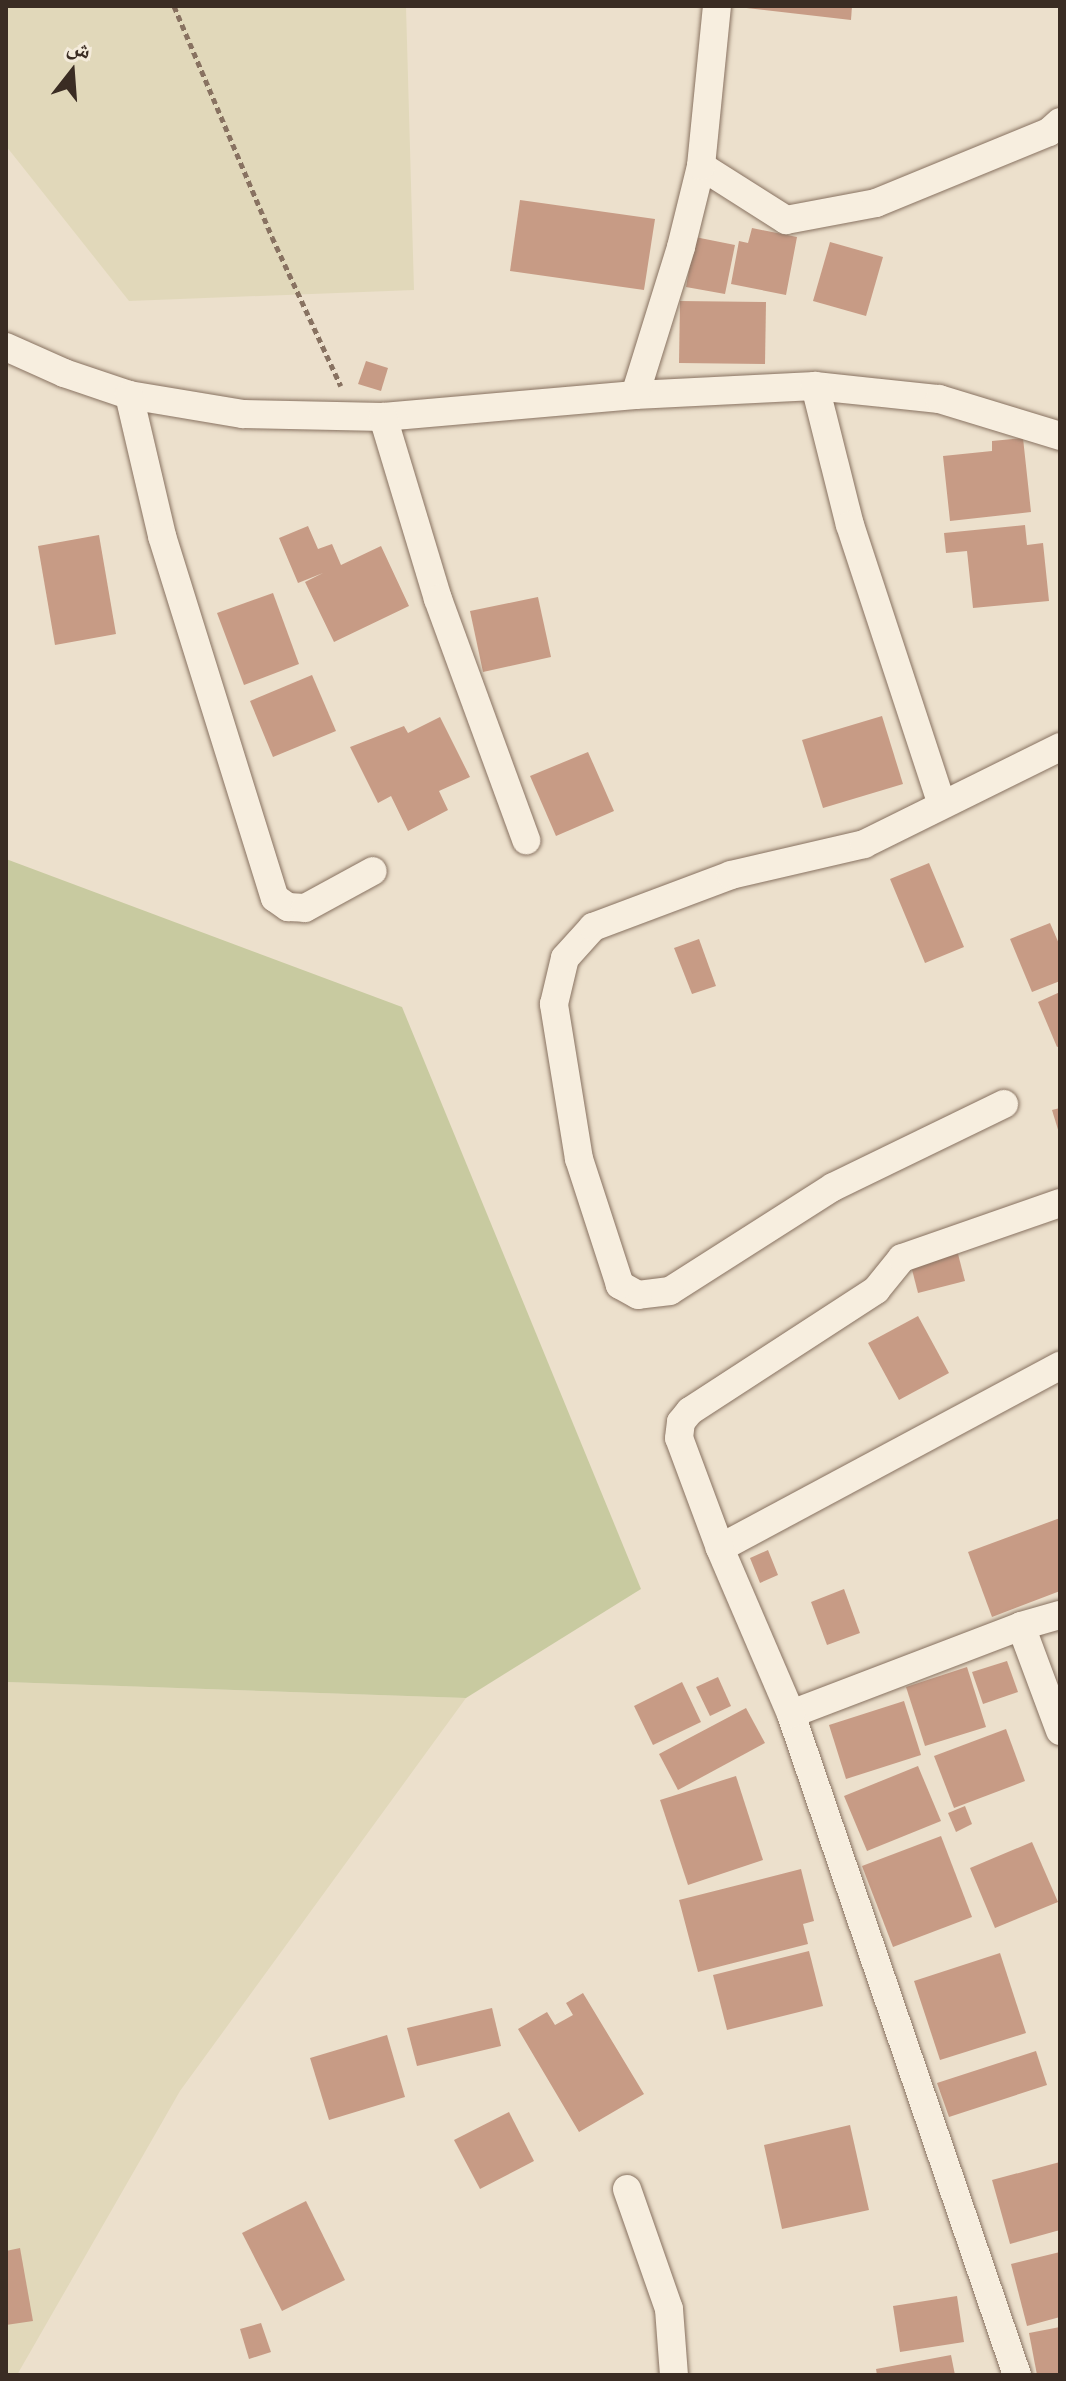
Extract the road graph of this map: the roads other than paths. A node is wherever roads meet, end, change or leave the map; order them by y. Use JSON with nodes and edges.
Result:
{"nodes":[{"id":1,"x":717,"y":6,"type":"edge"},
{"id":2,"x":1060,"y":122,"type":"edge"},
{"id":3,"x":701,"y":166,"type":"junction"},
{"id":4,"x":6,"y":347,"type":"edge"},
{"id":5,"x":815,"y":386,"type":"junction"},
{"id":6,"x":129,"y":395,"type":"junction"},
{"id":7,"x":635,"y":395,"type":"junction"},
{"id":8,"x":371,"y":417,"type":"junction"},
{"id":9,"x":1060,"y":436,"type":"edge"},
{"id":10,"x":1060,"y":747,"type":"edge"},
{"id":11,"x":942,"y":804,"type":"junction"},
{"id":12,"x":526,"y":840,"type":"dead end"},
{"id":13,"x":373,"y":871,"type":"dead end"},
{"id":14,"x":1004,"y":1104,"type":"dead end"},
{"id":15,"x":1060,"y":1203,"type":"edge"},
{"id":16,"x":1060,"y":1366,"type":"edge"},
{"id":17,"x":720,"y":1548,"type":"junction"},
{"id":18,"x":1060,"y":1615,"type":"edge"},
{"id":19,"x":1021,"y":1626,"type":"junction"},
{"id":20,"x":791,"y":1714,"type":"junction"},
{"id":21,"x":1060,"y":1731,"type":"edge"},
{"id":22,"x":627,"y":2189,"type":"dead end"},
{"id":23,"x":674,"y":2375,"type":"edge"},
{"id":24,"x":1017,"y":2375,"type":"edge"}],
"edges":[{"from":1,"to":3,"type":"street"},
{"from":2,"to":3,"type":"street"},
{"from":3,"to":7,"type":"street"},
{"from":4,"to":6,"type":"street"},
{"from":5,"to":7,"type":"street"},
{"from":5,"to":9,"type":"street"},
{"from":5,"to":11,"type":"street"},
{"from":6,"to":8,"type":"street"},
{"from":6,"to":13,"type":"street"},
{"from":7,"to":8,"type":"street"},
{"from":8,"to":12,"type":"street"},
{"from":10,"to":11,"type":"street"},
{"from":11,"to":14,"type":"street"},
{"from":15,"to":17,"type":"street"},
{"from":16,"to":17,"type":"street"},
{"from":17,"to":20,"type":"street"},
{"from":18,"to":19,"type":"street"},
{"from":19,"to":20,"type":"street"},
{"from":19,"to":21,"type":"street"},
{"from":20,"to":24,"type":"street"},
{"from":22,"to":23,"type":"street"}]}
